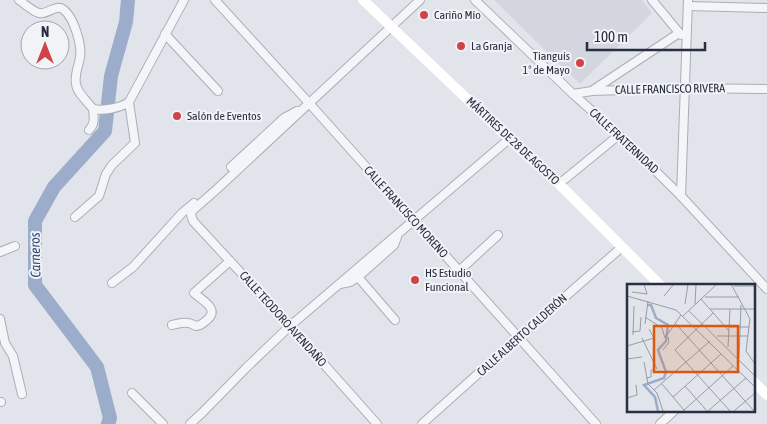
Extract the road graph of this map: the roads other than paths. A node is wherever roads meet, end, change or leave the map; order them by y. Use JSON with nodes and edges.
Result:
{"nodes":[{"id":1,"x":20,"y":0,"type":"edge"},
{"id":2,"x":184,"y":0,"type":"edge"},
{"id":3,"x":215,"y":0,"type":"edge"},
{"id":4,"x":364,"y":0,"type":"edge"},
{"id":5,"x":420,"y":0,"type":"edge"},
{"id":6,"x":475,"y":0,"type":"edge"},
{"id":7,"x":652,"y":0,"type":"edge"},
{"id":8,"x":688,"y":3,"type":"edge"},
{"id":9,"x":767,"y":8,"type":"edge"},
{"id":10,"x":392,"y":27,"type":"junction"},
{"id":11,"x":679,"y":33,"type":"junction"},
{"id":12,"x":165,"y":34,"type":"junction"},
{"id":13,"x":686,"y":41,"type":"junction"},
{"id":14,"x":685,"y":88,"type":"junction"},
{"id":15,"x":767,"y":89,"type":"edge"},
{"id":16,"x":218,"y":91,"type":"dead end"},
{"id":17,"x":592,"y":91,"type":"junction"},
{"id":18,"x":573,"y":94,"type":"junction"},
{"id":19,"x":128,"y":102,"type":"junction"},
{"id":20,"x":309,"y":103,"type":"junction"},
{"id":21,"x":96,"y":110,"type":"junction"},
{"id":22,"x":88,"y":130,"type":"dead end"},
{"id":23,"x":619,"y":135,"type":"junction"},
{"id":24,"x":509,"y":139,"type":"junction"},
{"id":25,"x":231,"y":167,"type":"dead end"},
{"id":26,"x":559,"y":184,"type":"junction"},
{"id":27,"x":217,"y":189,"type":"junction"},
{"id":28,"x":681,"y":196,"type":"junction"},
{"id":29,"x":75,"y":217,"type":"dead end"},
{"id":30,"x":414,"y":221,"type":"junction"},
{"id":31,"x":398,"y":235,"type":"junction"},
{"id":32,"x":498,"y":235,"type":"dead end"},
{"id":33,"x":14,"y":246,"type":"dead end"},
{"id":34,"x":622,"y":247,"type":"junction"},
{"id":35,"x":0,"y":252,"type":"edge"},
{"id":36,"x":230,"y":261,"type":"junction"},
{"id":37,"x":459,"y":271,"type":"junction"},
{"id":38,"x":358,"y":277,"type":"junction"},
{"id":39,"x":112,"y":283,"type":"dead end"},
{"id":40,"x":659,"y":284,"type":"edge"},
{"id":41,"x":338,"y":285,"type":"junction"},
{"id":42,"x":767,"y":289,"type":"edge"},
{"id":43,"x":0,"y":319,"type":"edge"},
{"id":44,"x":395,"y":320,"type":"dead end"},
{"id":45,"x":172,"y":325,"type":"dead end"},
{"id":46,"x":290,"y":326,"type":"junction"},
{"id":47,"x":519,"y":337,"type":"junction"},
{"id":48,"x":2,"y":343,"type":"edge"},
{"id":49,"x":754,"y":382,"type":"edge"},
{"id":50,"x":132,"y":393,"type":"dead end"},
{"id":51,"x":22,"y":394,"type":"dead end"},
{"id":52,"x":767,"y":395,"type":"edge"},
{"id":53,"x":673,"y":412,"type":"edge"},
{"id":54,"x":163,"y":424,"type":"edge"},
{"id":55,"x":190,"y":424,"type":"edge"},
{"id":56,"x":377,"y":424,"type":"edge"},
{"id":57,"x":422,"y":424,"type":"edge"},
{"id":58,"x":596,"y":424,"type":"edge"},
{"id":59,"x":660,"y":424,"type":"edge"}],
"edges":[{"from":1,"to":21,"type":"street"},
{"from":2,"to":12,"type":"street"},
{"from":3,"to":20,"type":"street","name":"CALLE FRANCISCO MORENO"},
{"from":4,"to":10,"type":"main road","name":"MÁRTIRES DE 28 DE AGOSTO"},
{"from":5,"to":10,"type":"street"},
{"from":6,"to":18,"type":"street","name":"CALLE FRATERNIDAD"},
{"from":7,"to":11,"type":"street"},
{"from":8,"to":9,"type":"street"},
{"from":8,"to":13,"type":"street"},
{"from":10,"to":20,"type":"street"},
{"from":10,"to":24,"type":"main road","name":"MÁRTIRES DE 28 DE AGOSTO"},
{"from":11,"to":13,"type":"street"},
{"from":11,"to":17,"type":"street"},
{"from":12,"to":16,"type":"street"},
{"from":12,"to":19,"type":"street"},
{"from":13,"to":14,"type":"street"},
{"from":14,"to":15,"type":"street","name":"CALLE FRANCISCO RIVERA"},
{"from":14,"to":17,"type":"street","name":"CALLE FRANCISCO RIVERA"},
{"from":14,"to":28,"type":"street"},
{"from":17,"to":18,"type":"street","name":"CALLE FRANCISCO RIVERA"},
{"from":18,"to":23,"type":"street","name":"CALLE FRATERNIDAD"},
{"from":19,"to":21,"type":"street"},
{"from":19,"to":29,"type":"street"},
{"from":20,"to":25,"type":"street"},
{"from":20,"to":27,"type":"street"},
{"from":20,"to":30,"type":"street","name":"CALLE FRANCISCO MORENO"},
{"from":21,"to":22,"type":"street"},
{"from":23,"to":26,"type":"street"},
{"from":23,"to":28,"type":"street","name":"CALLE FRATERNIDAD"},
{"from":24,"to":26,"type":"main road","name":"MÁRTIRES DE 28 DE AGOSTO"},
{"from":24,"to":30,"type":"street"},
{"from":26,"to":34,"type":"main road","name":"MÁRTIRES DE 28 DE AGOSTO"},
{"from":27,"to":36,"type":"street","name":"CALLE TEODORO AVENDAÑO"},
{"from":27,"to":39,"type":"street"},
{"from":28,"to":42,"type":"street","name":"CALLE FRATERNIDAD"},
{"from":30,"to":31,"type":"street"},
{"from":30,"to":37,"type":"street","name":"CALLE FRANCISCO MORENO"},
{"from":31,"to":38,"type":"street"},
{"from":31,"to":41,"type":"street"},
{"from":32,"to":37,"type":"street"},
{"from":33,"to":35,"type":"street"},
{"from":34,"to":40,"type":"main road","name":"MÁRTIRES DE 28 DE AGOSTO"},
{"from":34,"to":47,"type":"street","name":"CALLE ALBERTO CALDERÓN"},
{"from":36,"to":45,"type":"street"},
{"from":36,"to":46,"type":"street","name":"CALLE TEODORO AVENDAÑO"},
{"from":37,"to":47,"type":"street","name":"CALLE FRANCISCO MORENO"},
{"from":38,"to":41,"type":"street"},
{"from":38,"to":44,"type":"street"},
{"from":41,"to":46,"type":"street"},
{"from":43,"to":48,"type":"street"},
{"from":46,"to":55,"type":"street"},
{"from":46,"to":56,"type":"street","name":"CALLE TEODORO AVENDAÑO"},
{"from":47,"to":57,"type":"street","name":"CALLE ALBERTO CALDERÓN"},
{"from":47,"to":58,"type":"street","name":"CALLE FRANCISCO MORENO"},
{"from":48,"to":51,"type":"street"},
{"from":49,"to":52,"type":"main road"},
{"from":50,"to":54,"type":"street"},
{"from":53,"to":59,"type":"street"}]}
